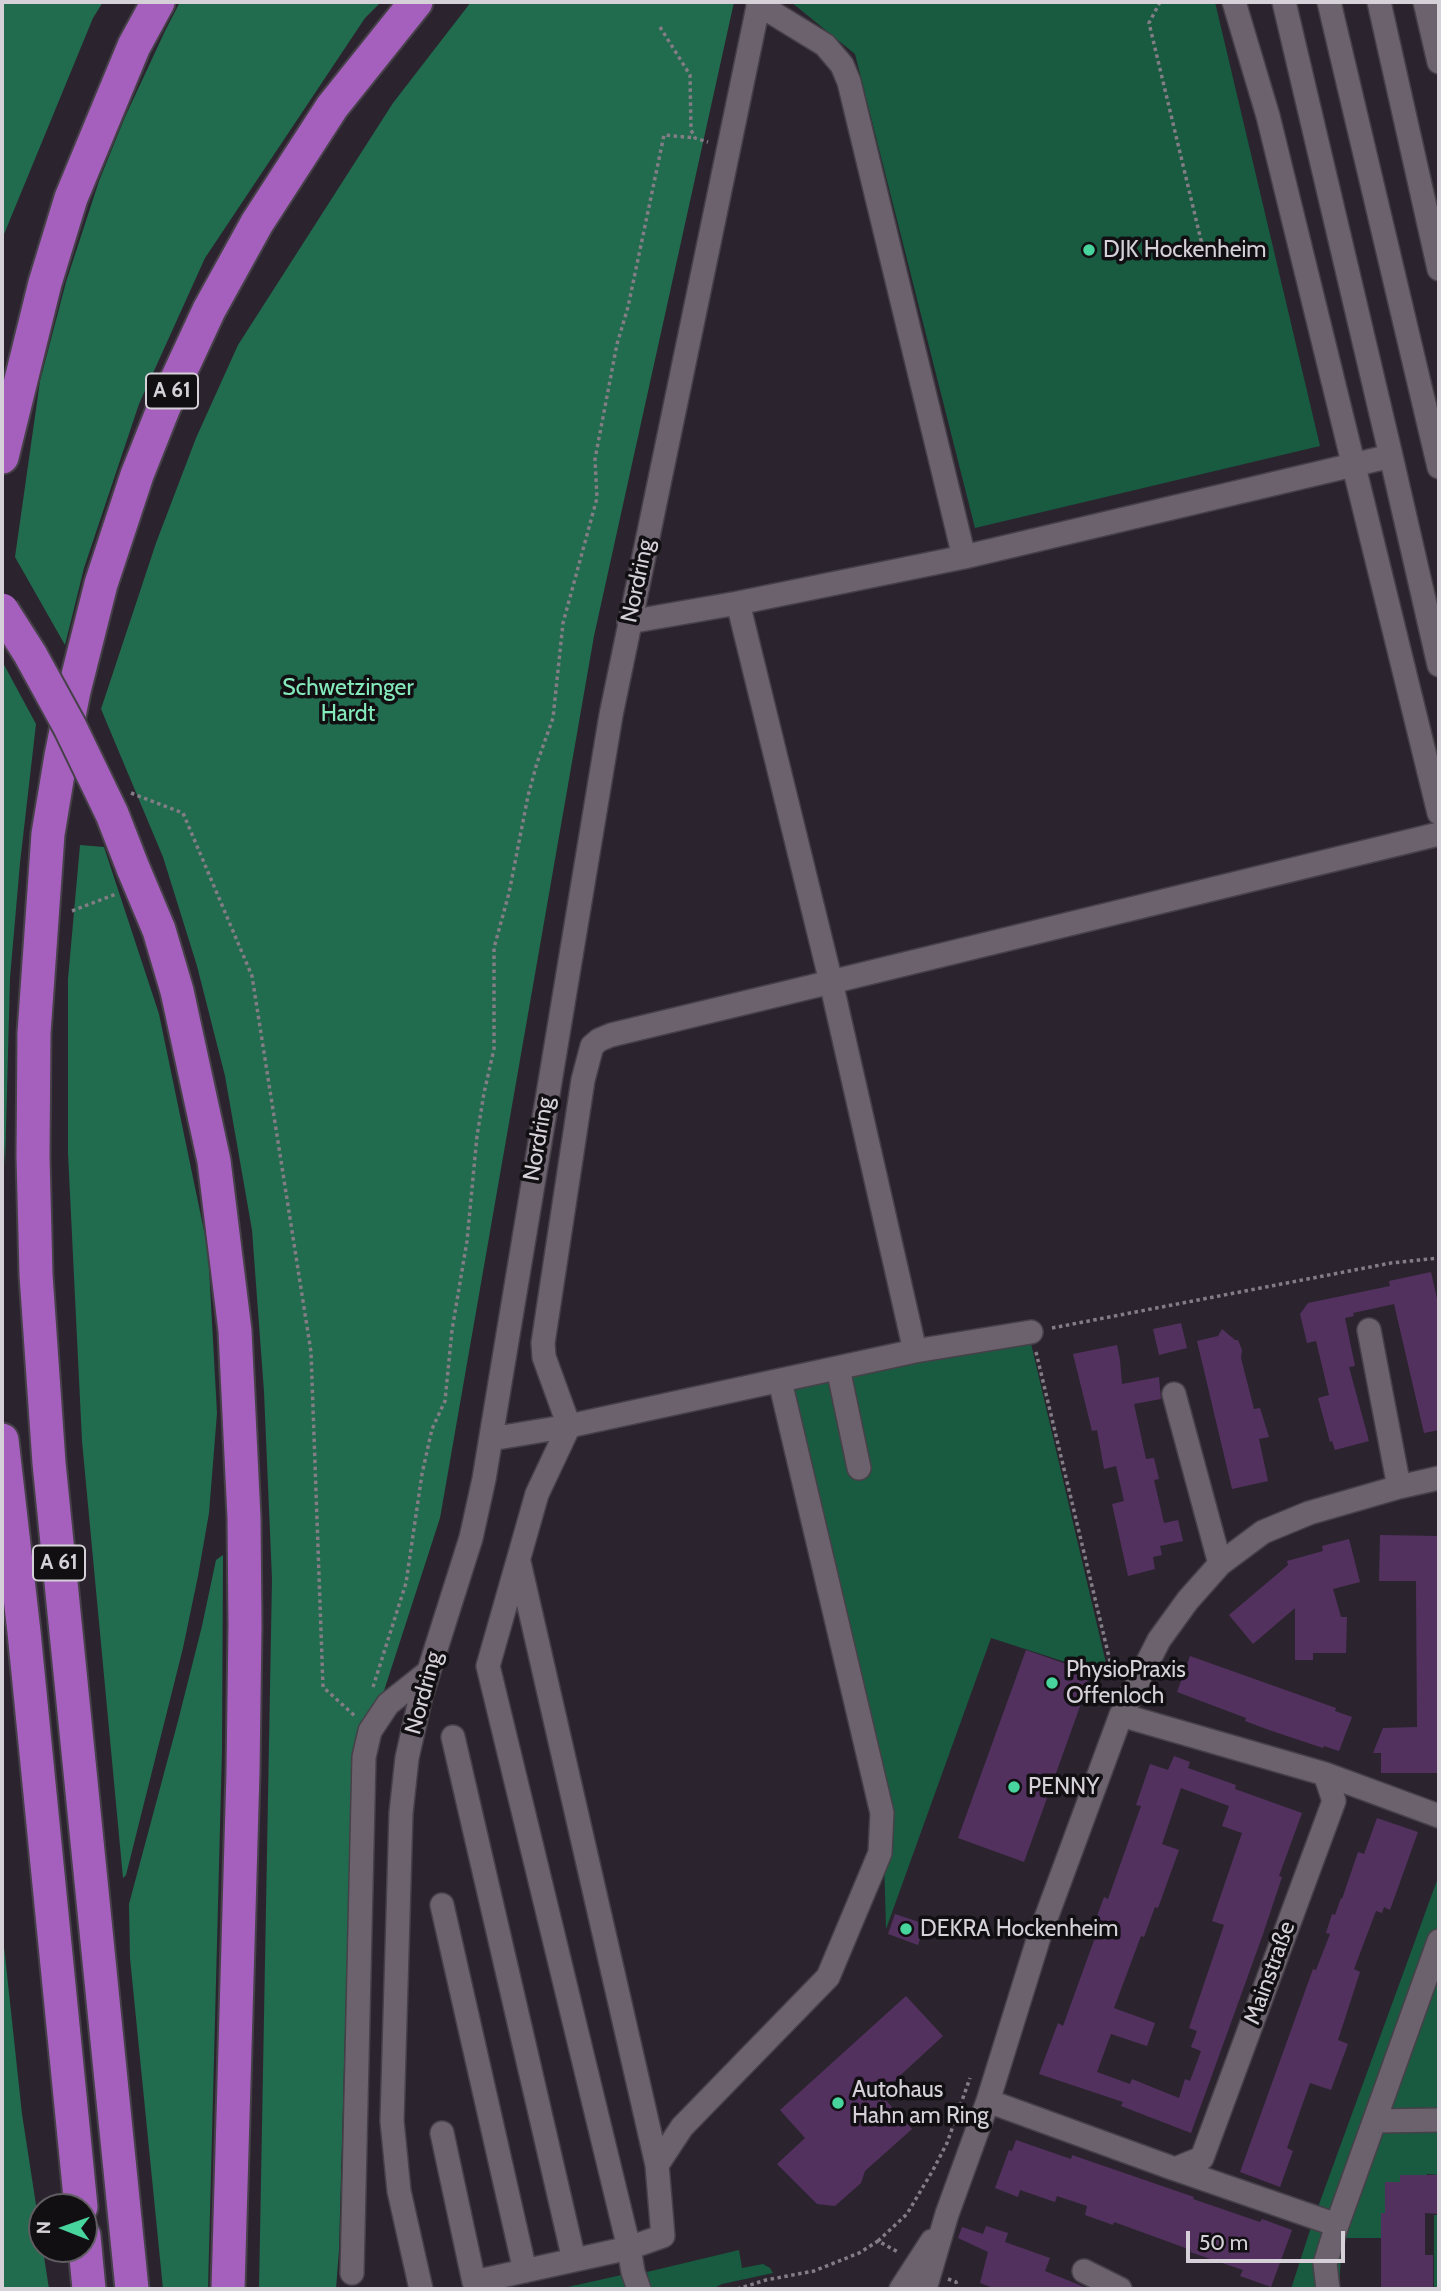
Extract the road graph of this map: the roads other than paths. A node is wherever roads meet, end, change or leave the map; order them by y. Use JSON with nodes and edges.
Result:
{"nodes":[{"id":1,"x":158,"y":2,"type":"edge"},
{"id":2,"x":415,"y":2,"type":"edge"},
{"id":3,"x":1234,"y":2,"type":"edge"},
{"id":4,"x":1284,"y":2,"type":"edge"},
{"id":5,"x":1329,"y":2,"type":"edge"},
{"id":6,"x":1379,"y":2,"type":"edge"},
{"id":7,"x":1425,"y":2,"type":"edge"},
{"id":8,"x":759,"y":3,"type":"edge"},
{"id":9,"x":1439,"y":62,"type":"edge"},
{"id":10,"x":1439,"y":269,"type":"edge"},
{"id":11,"x":1391,"y":456,"type":"junction"},
{"id":12,"x":2,"y":457,"type":"edge"},
{"id":13,"x":1352,"y":465,"type":"junction"},
{"id":14,"x":1439,"y":467,"type":"edge"},
{"id":15,"x":964,"y":557,"type":"junction"},
{"id":16,"x":738,"y":603,"type":"junction"},
{"id":17,"x":2,"y":610,"type":"edge"},
{"id":18,"x":629,"y":622,"type":"junction"},
{"id":19,"x":1439,"y":665,"type":"edge"},
{"id":20,"x":1439,"y":813,"type":"edge"},
{"id":21,"x":1439,"y":834,"type":"edge"},
{"id":22,"x":831,"y":982,"type":"junction"},
{"id":23,"x":1369,"y":1330,"type":"dead end"},
{"id":24,"x":1031,"y":1332,"type":"dead end"},
{"id":25,"x":915,"y":1351,"type":"junction"},
{"id":26,"x":838,"y":1368,"type":"junction"},
{"id":27,"x":780,"y":1381,"type":"junction"},
{"id":28,"x":1174,"y":1394,"type":"dead end"},
{"id":29,"x":569,"y":1426,"type":"junction"},
{"id":30,"x":491,"y":1439,"type":"junction"},
{"id":31,"x":2,"y":1440,"type":"edge"},
{"id":32,"x":859,"y":1468,"type":"dead end"},
{"id":33,"x":1439,"y":1478,"type":"edge"},
{"id":34,"x":1399,"y":1487,"type":"junction"},
{"id":35,"x":2,"y":1559,"type":"edge"},
{"id":36,"x":519,"y":1559,"type":"junction"},
{"id":37,"x":1220,"y":1564,"type":"junction"},
{"id":38,"x":24,"y":1632,"type":"junction"},
{"id":39,"x":427,"y":1673,"type":"junction"},
{"id":40,"x":1121,"y":1715,"type":"junction"},
{"id":41,"x":453,"y":1737,"type":"dead end"},
{"id":42,"x":1325,"y":1774,"type":"junction"},
{"id":43,"x":1439,"y":1816,"type":"edge"},
{"id":44,"x":442,"y":1905,"type":"dead end"},
{"id":45,"x":1439,"y":1941,"type":"edge"},
{"id":46,"x":988,"y":2101,"type":"junction"},
{"id":47,"x":1439,"y":2120,"type":"edge"},
{"id":48,"x":1376,"y":2121,"type":"junction"},
{"id":49,"x":442,"y":2133,"type":"dead end"},
{"id":50,"x":657,"y":2165,"type":"junction"},
{"id":51,"x":1175,"y":2169,"type":"junction"},
{"id":52,"x":80,"y":2193,"type":"edge"},
{"id":53,"x":1337,"y":2225,"type":"junction"},
{"id":54,"x":629,"y":2248,"type":"junction"},
{"id":55,"x":574,"y":2260,"type":"junction"},
{"id":56,"x":87,"y":2263,"type":"edge"},
{"id":57,"x":525,"y":2271,"type":"junction"},
{"id":58,"x":1084,"y":2271,"type":"dead end"},
{"id":59,"x":352,"y":2273,"type":"dead end"},
{"id":60,"x":925,"y":2274,"type":"edge"},
{"id":61,"x":423,"y":2286,"type":"edge"},
{"id":62,"x":89,"y":2289,"type":"edge"},
{"id":63,"x":132,"y":2289,"type":"edge"},
{"id":64,"x":228,"y":2289,"type":"edge"},
{"id":65,"x":639,"y":2289,"type":"edge"},
{"id":66,"x":901,"y":2289,"type":"edge"},
{"id":67,"x":1120,"y":2289,"type":"edge"},
{"id":68,"x":1328,"y":2289,"type":"edge"}],
"edges":[{"from":1,"to":12,"type":"highway"},
{"from":2,"to":63,"type":"highway","number":"A 61"},
{"from":3,"to":13,"type":"street"},
{"from":4,"to":11,"type":"street"},
{"from":5,"to":14,"type":"street"},
{"from":6,"to":10,"type":"street"},
{"from":7,"to":9,"type":"street"},
{"from":8,"to":15,"type":"street"},
{"from":8,"to":18,"type":"street","name":"Nordring"},
{"from":11,"to":13,"type":"street"},
{"from":11,"to":19,"type":"street"},
{"from":13,"to":15,"type":"street"},
{"from":13,"to":20,"type":"street"},
{"from":15,"to":16,"type":"street"},
{"from":16,"to":18,"type":"street"},
{"from":16,"to":22,"type":"street"},
{"from":17,"to":64,"type":"highway","bridge":true},
{"from":18,"to":30,"type":"street","name":"Nordring"},
{"from":21,"to":22,"type":"street"},
{"from":22,"to":25,"type":"street"},
{"from":22,"to":29,"type":"street"},
{"from":23,"to":34,"type":"street"},
{"from":24,"to":25,"type":"street"},
{"from":25,"to":26,"type":"street"},
{"from":26,"to":27,"type":"street"},
{"from":26,"to":32,"type":"street"},
{"from":27,"to":29,"type":"street"},
{"from":27,"to":50,"type":"street"},
{"from":28,"to":37,"type":"street"},
{"from":29,"to":30,"type":"street"},
{"from":29,"to":36,"type":"street"},
{"from":30,"to":39,"type":"street","name":"Nordring"},
{"from":31,"to":38,"type":"highway","number":"A 61"},
{"from":33,"to":34,"type":"street"},
{"from":34,"to":37,"type":"street"},
{"from":35,"to":38,"type":"highway","number":"A 61"},
{"from":36,"to":50,"type":"street"},
{"from":36,"to":54,"type":"street"},
{"from":37,"to":40,"type":"street"},
{"from":38,"to":52,"type":"highway","number":"A 61"},
{"from":39,"to":59,"type":"street"},
{"from":39,"to":61,"type":"street","name":"Nordring"},
{"from":40,"to":42,"type":"street"},
{"from":40,"to":46,"type":"street"},
{"from":41,"to":55,"type":"street"},
{"from":42,"to":43,"type":"street"},
{"from":42,"to":51,"type":"street","name":"Mainstraße"},
{"from":44,"to":57,"type":"street"},
{"from":45,"to":48,"type":"street"},
{"from":46,"to":51,"type":"street"},
{"from":46,"to":60,"type":"street"},
{"from":47,"to":48,"type":"street"},
{"from":48,"to":53,"type":"street"},
{"from":49,"to":57,"type":"street"},
{"from":50,"to":54,"type":"street"},
{"from":51,"to":53,"type":"street"},
{"from":53,"to":68,"type":"street"},
{"from":54,"to":55,"type":"street"},
{"from":54,"to":65,"type":"street"},
{"from":55,"to":57,"type":"street"},
{"from":56,"to":62,"type":"highway"},
{"from":58,"to":67,"type":"street"},
{"from":60,"to":66,"type":"street"}]}
